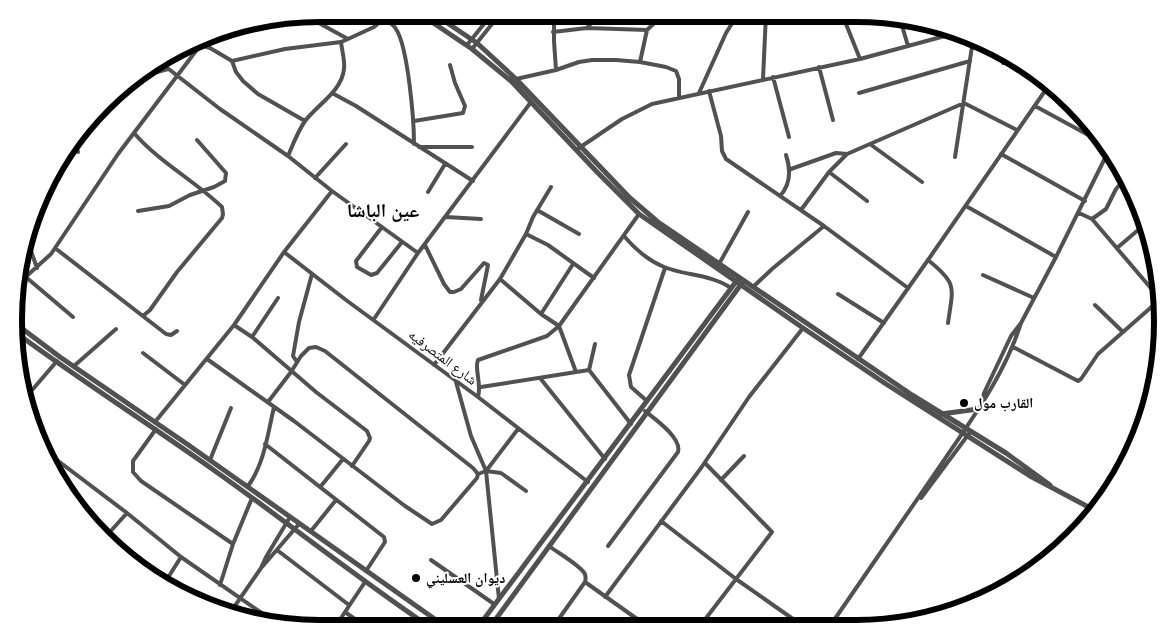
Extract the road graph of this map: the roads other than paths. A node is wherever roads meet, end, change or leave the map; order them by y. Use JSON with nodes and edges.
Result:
{"nodes":[{"id":1,"x":317,"y":22,"type":"edge"},
{"id":2,"x":380,"y":22,"type":"edge"},
{"id":3,"x":391,"y":22,"type":"edge"},
{"id":4,"x":432,"y":22,"type":"edge"},
{"id":5,"x":446,"y":22,"type":"edge"},
{"id":6,"x":490,"y":22,"type":"edge"},
{"id":7,"x":554,"y":22,"type":"edge"},
{"id":8,"x":592,"y":22,"type":"edge"},
{"id":9,"x":656,"y":22,"type":"edge"},
{"id":10,"x":733,"y":22,"type":"edge"},
{"id":11,"x":766,"y":22,"type":"edge"},
{"id":12,"x":845,"y":22,"type":"edge"},
{"id":13,"x":902,"y":26,"type":"edge"},
{"id":14,"x":587,"y":28,"type":"junction"},
{"id":15,"x":647,"y":30,"type":"junction"},
{"id":16,"x":553,"y":32,"type":"junction"},
{"id":17,"x":944,"y":36,"type":"edge"},
{"id":18,"x":348,"y":39,"type":"junction"},
{"id":19,"x":474,"y":41,"type":"junction"},
{"id":20,"x":341,"y":42,"type":"junction"},
{"id":21,"x":204,"y":46,"type":"edge"},
{"id":22,"x":908,"y":46,"type":"junction"},
{"id":23,"x":972,"y":46,"type":"edge"},
{"id":24,"x":470,"y":47,"type":"junction"},
{"id":25,"x":198,"y":49,"type":"edge"},
{"id":26,"x":860,"y":59,"type":"junction"},
{"id":27,"x":232,"y":61,"type":"junction"},
{"id":28,"x":970,"y":61,"type":"junction"},
{"id":29,"x":640,"y":62,"type":"junction"},
{"id":30,"x":450,"y":65,"type":"dead end"},
{"id":31,"x":165,"y":67,"type":"edge"},
{"id":32,"x":819,"y":67,"type":"junction"},
{"id":33,"x":168,"y":69,"type":"junction"},
{"id":34,"x":556,"y":70,"type":"junction"},
{"id":35,"x":156,"y":72,"type":"edge"},
{"id":36,"x":177,"y":74,"type":"junction"},
{"id":37,"x":773,"y":77,"type":"junction"},
{"id":38,"x":516,"y":79,"type":"junction"},
{"id":39,"x":763,"y":79,"type":"junction"},
{"id":40,"x":709,"y":91,"type":"junction"},
{"id":41,"x":1045,"y":91,"type":"edge"},
{"id":42,"x":332,"y":93,"type":"junction"},
{"id":43,"x":699,"y":93,"type":"junction"},
{"id":44,"x":859,"y":93,"type":"dead end"},
{"id":45,"x":679,"y":98,"type":"junction"},
{"id":46,"x":531,"y":102,"type":"junction"},
{"id":47,"x":964,"y":103,"type":"junction"},
{"id":48,"x":1035,"y":106,"type":"junction"},
{"id":49,"x":833,"y":120,"type":"dead end"},
{"id":50,"x":305,"y":121,"type":"junction"},
{"id":51,"x":414,"y":121,"type":"junction"},
{"id":52,"x":1017,"y":130,"type":"junction"},
{"id":53,"x":134,"y":133,"type":"junction"},
{"id":54,"x":1089,"y":135,"type":"edge"},
{"id":55,"x":789,"y":138,"type":"dead end"},
{"id":56,"x":197,"y":140,"type":"dead end"},
{"id":57,"x":346,"y":144,"type":"dead end"},
{"id":58,"x":414,"y":144,"type":"junction"},
{"id":59,"x":870,"y":144,"type":"junction"},
{"id":60,"x":582,"y":146,"type":"junction"},
{"id":61,"x":419,"y":147,"type":"junction"},
{"id":62,"x":472,"y":147,"type":"dead end"},
{"id":63,"x":576,"y":150,"type":"junction"},
{"id":64,"x":847,"y":154,"type":"junction"},
{"id":65,"x":1001,"y":154,"type":"junction"},
{"id":66,"x":786,"y":155,"type":"dead end"},
{"id":67,"x":288,"y":156,"type":"junction"},
{"id":68,"x":955,"y":157,"type":"dead end"},
{"id":69,"x":1105,"y":158,"type":"edge"},
{"id":70,"x":445,"y":164,"type":"junction"},
{"id":71,"x":791,"y":169,"type":"junction"},
{"id":72,"x":830,"y":172,"type":"junction"},
{"id":73,"x":316,"y":178,"type":"junction"},
{"id":74,"x":473,"y":181,"type":"junction"},
{"id":75,"x":922,"y":182,"type":"dead end"},
{"id":76,"x":1120,"y":184,"type":"edge"},
{"id":77,"x":551,"y":187,"type":"dead end"},
{"id":78,"x":205,"y":191,"type":"junction"},
{"id":79,"x":332,"y":191,"type":"junction"},
{"id":80,"x":428,"y":192,"type":"dead end"},
{"id":81,"x":780,"y":196,"type":"junction"},
{"id":82,"x":867,"y":201,"type":"dead end"},
{"id":83,"x":1085,"y":201,"type":"junction"},
{"id":84,"x":966,"y":206,"type":"junction"},
{"id":85,"x":537,"y":210,"type":"junction"},
{"id":86,"x":800,"y":210,"type":"junction"},
{"id":87,"x":138,"y":211,"type":"dead end"},
{"id":88,"x":748,"y":212,"type":"dead end"},
{"id":89,"x":1079,"y":212,"type":"junction"},
{"id":90,"x":639,"y":214,"type":"junction"},
{"id":91,"x":446,"y":217,"type":"junction"},
{"id":92,"x":481,"y":219,"type":"dead end"},
{"id":93,"x":1092,"y":220,"type":"junction"},
{"id":94,"x":824,"y":226,"type":"junction"},
{"id":95,"x":382,"y":227,"type":"junction"},
{"id":96,"x":1139,"y":229,"type":"edge"},
{"id":97,"x":526,"y":234,"type":"junction"},
{"id":98,"x":578,"y":234,"type":"dead end"},
{"id":99,"x":624,"y":236,"type":"junction"},
{"id":100,"x":402,"y":242,"type":"junction"},
{"id":101,"x":425,"y":245,"type":"junction"},
{"id":102,"x":55,"y":248,"type":"junction"},
{"id":103,"x":1117,"y":248,"type":"junction"},
{"id":104,"x":31,"y":251,"type":"edge"},
{"id":105,"x":284,"y":252,"type":"junction"},
{"id":106,"x":418,"y":253,"type":"junction"},
{"id":107,"x":1056,"y":257,"type":"junction"},
{"id":108,"x":928,"y":260,"type":"junction"},
{"id":109,"x":573,"y":264,"type":"junction"},
{"id":110,"x":718,"y":264,"type":"junction"},
{"id":111,"x":37,"y":268,"type":"junction"},
{"id":112,"x":665,"y":268,"type":"junction"},
{"id":113,"x":312,"y":274,"type":"junction"},
{"id":114,"x":983,"y":275,"type":"dead end"},
{"id":115,"x":27,"y":278,"type":"joint"},
{"id":116,"x":594,"y":278,"type":"junction"},
{"id":117,"x":500,"y":279,"type":"junction"},
{"id":118,"x":740,"y":282,"type":"junction"},
{"id":119,"x":753,"y":287,"type":"junction"},
{"id":120,"x":731,"y":288,"type":"junction"},
{"id":121,"x":908,"y":288,"type":"junction"},
{"id":122,"x":1152,"y":289,"type":"edge"},
{"id":123,"x":838,"y":294,"type":"dead end"},
{"id":124,"x":278,"y":298,"type":"dead end"},
{"id":125,"x":1034,"y":298,"type":"junction"},
{"id":126,"x":481,"y":302,"type":"junction"},
{"id":127,"x":1095,"y":305,"type":"dead end"},
{"id":128,"x":1153,"y":305,"type":"edge"},
{"id":129,"x":540,"y":314,"type":"junction"},
{"id":130,"x":144,"y":316,"type":"junction"},
{"id":131,"x":73,"y":317,"type":"dead end"},
{"id":132,"x":374,"y":319,"type":"junction"},
{"id":133,"x":884,"y":323,"type":"junction"},
{"id":134,"x":948,"y":323,"type":"dead end"},
{"id":135,"x":1021,"y":324,"type":"junction"},
{"id":136,"x":234,"y":325,"type":"junction"},
{"id":137,"x":559,"y":326,"type":"junction"},
{"id":138,"x":803,"y":328,"type":"junction"},
{"id":139,"x":22,"y":329,"type":"edge"},
{"id":140,"x":116,"y":329,"type":"dead end"},
{"id":141,"x":176,"y":331,"type":"dead end"},
{"id":142,"x":1123,"y":332,"type":"junction"},
{"id":143,"x":23,"y":337,"type":"edge"},
{"id":144,"x":252,"y":337,"type":"junction"},
{"id":145,"x":595,"y":344,"type":"dead end"},
{"id":146,"x":1012,"y":347,"type":"junction"},
{"id":147,"x":143,"y":353,"type":"dead end"},
{"id":148,"x":207,"y":358,"type":"junction"},
{"id":149,"x":858,"y":358,"type":"junction"},
{"id":150,"x":58,"y":359,"type":"junction"},
{"id":151,"x":297,"y":362,"type":"junction"},
{"id":152,"x":434,"y":365,"type":"junction"},
{"id":153,"x":74,"y":366,"type":"junction"},
{"id":154,"x":589,"y":370,"type":"junction"},
{"id":155,"x":291,"y":372,"type":"junction"},
{"id":156,"x":576,"y":372,"type":"junction"},
{"id":157,"x":540,"y":378,"type":"junction"},
{"id":158,"x":456,"y":381,"type":"junction"},
{"id":159,"x":185,"y":385,"type":"junction"},
{"id":160,"x":481,"y":388,"type":"junction"},
{"id":161,"x":31,"y":391,"type":"edge"},
{"id":162,"x":478,"y":397,"type":"junction"},
{"id":163,"x":647,"y":401,"type":"junction"},
{"id":164,"x":268,"y":402,"type":"junction"},
{"id":165,"x":982,"y":402,"type":"junction"},
{"id":166,"x":274,"y":407,"type":"junction"},
{"id":167,"x":231,"y":408,"type":"dead end"},
{"id":168,"x":641,"y":408,"type":"junction"},
{"id":169,"x":978,"y":410,"type":"junction"},
{"id":170,"x":647,"y":413,"type":"junction"},
{"id":171,"x":941,"y":414,"type":"junction"},
{"id":172,"x":155,"y":422,"type":"junction"},
{"id":173,"x":631,"y":424,"type":"junction"},
{"id":174,"x":156,"y":429,"type":"junction"},
{"id":175,"x":518,"y":429,"type":"junction"},
{"id":176,"x":967,"y":432,"type":"junction"},
{"id":177,"x":265,"y":444,"type":"junction"},
{"id":178,"x":744,"y":456,"type":"dead end"},
{"id":179,"x":343,"y":459,"type":"junction"},
{"id":180,"x":605,"y":459,"type":"junction"},
{"id":181,"x":57,"y":460,"type":"edge"},
{"id":182,"x":210,"y":460,"type":"junction"},
{"id":183,"x":705,"y":463,"type":"junction"},
{"id":184,"x":352,"y":466,"type":"junction"},
{"id":185,"x":486,"y":471,"type":"junction"},
{"id":186,"x":478,"y":474,"type":"junction"},
{"id":187,"x":722,"y":480,"type":"junction"},
{"id":188,"x":588,"y":482,"type":"junction"},
{"id":189,"x":248,"y":486,"type":"junction"},
{"id":190,"x":321,"y":486,"type":"junction"},
{"id":191,"x":526,"y":491,"type":"dead end"},
{"id":192,"x":252,"y":498,"type":"junction"},
{"id":193,"x":336,"y":500,"type":"junction"},
{"id":194,"x":1088,"y":507,"type":"edge"},
{"id":195,"x":127,"y":513,"type":"junction"},
{"id":196,"x":290,"y":517,"type":"junction"},
{"id":197,"x":662,"y":521,"type":"junction"},
{"id":198,"x":287,"y":523,"type":"junction"},
{"id":199,"x":299,"y":524,"type":"junction"},
{"id":200,"x":294,"y":530,"type":"junction"},
{"id":201,"x":110,"y":532,"type":"edge"},
{"id":202,"x":311,"y":532,"type":"junction"},
{"id":203,"x":233,"y":544,"type":"junction"},
{"id":204,"x":549,"y":546,"type":"junction"},
{"id":205,"x":608,"y":546,"type":"dead end"},
{"id":206,"x":277,"y":550,"type":"junction"},
{"id":207,"x":181,"y":557,"type":"junction"},
{"id":208,"x":431,"y":560,"type":"dead end"},
{"id":209,"x":261,"y":568,"type":"junction"},
{"id":210,"x":366,"y":571,"type":"junction"},
{"id":211,"x":168,"y":577,"type":"edge"},
{"id":212,"x":736,"y":579,"type":"junction"},
{"id":213,"x":365,"y":582,"type":"junction"},
{"id":214,"x":585,"y":582,"type":"junction"},
{"id":215,"x":220,"y":585,"type":"junction"},
{"id":216,"x":605,"y":597,"type":"junction"},
{"id":217,"x":240,"y":598,"type":"junction"},
{"id":218,"x":499,"y":599,"type":"junction"},
{"id":219,"x":494,"y":604,"type":"junction"},
{"id":220,"x":234,"y":606,"type":"edge"},
{"id":221,"x":349,"y":606,"type":"junction"},
{"id":222,"x":345,"y":612,"type":"junction"},
{"id":223,"x":262,"y":614,"type":"edge"},
{"id":224,"x":340,"y":620,"type":"edge"},
{"id":225,"x":356,"y":620,"type":"edge"},
{"id":226,"x":419,"y":620,"type":"edge"},
{"id":227,"x":436,"y":620,"type":"edge"},
{"id":228,"x":483,"y":620,"type":"edge"},
{"id":229,"x":495,"y":620,"type":"edge"},
{"id":230,"x":558,"y":620,"type":"edge"},
{"id":231,"x":638,"y":620,"type":"edge"},
{"id":232,"x":705,"y":620,"type":"edge"},
{"id":233,"x":794,"y":620,"type":"edge"},
{"id":234,"x":834,"y":620,"type":"edge"}],
"edges":[{"from":1,"to":18,"type":"street"},
{"from":2,"to":18,"type":"street"},
{"from":3,"to":51,"type":"street"},
{"from":4,"to":24,"type":"street"},
{"from":5,"to":19,"type":"street"},
{"from":6,"to":19,"type":"street"},
{"from":7,"to":16,"type":"street"},
{"from":8,"to":14,"type":"street"},
{"from":9,"to":15,"type":"street"},
{"from":10,"to":43,"type":"street"},
{"from":11,"to":39,"type":"street"},
{"from":12,"to":26,"type":"street"},
{"from":13,"to":22,"type":"street"},
{"from":14,"to":15,"type":"street"},
{"from":14,"to":16,"type":"street"},
{"from":15,"to":29,"type":"street"},
{"from":16,"to":34,"type":"street"},
{"from":17,"to":22,"type":"street"},
{"from":18,"to":20,"type":"street"},
{"from":19,"to":24,"type":"street"},
{"from":19,"to":38,"type":"street"},
{"from":20,"to":27,"type":"street"},
{"from":20,"to":42,"type":"street"},
{"from":21,"to":27,"type":"street"},
{"from":22,"to":26,"type":"street"},
{"from":23,"to":28,"type":"street"},
{"from":24,"to":46,"type":"street"},
{"from":25,"to":36,"type":"street"},
{"from":26,"to":32,"type":"street"},
{"from":27,"to":50,"type":"street"},
{"from":28,"to":44,"type":"street"},
{"from":28,"to":47,"type":"street"},
{"from":29,"to":34,"type":"street"},
{"from":29,"to":45,"type":"street"},
{"from":30,"to":51,"type":"street"},
{"from":31,"to":33,"type":"street"},
{"from":32,"to":37,"type":"street"},
{"from":32,"to":49,"type":"street"},
{"from":33,"to":35,"type":"street"},
{"from":33,"to":36,"type":"street"},
{"from":34,"to":38,"type":"street"},
{"from":36,"to":53,"type":"street"},
{"from":36,"to":67,"type":"street"},
{"from":37,"to":39,"type":"street"},
{"from":37,"to":55,"type":"street"},
{"from":38,"to":60,"type":"street"},
{"from":39,"to":40,"type":"street"},
{"from":40,"to":43,"type":"street"},
{"from":40,"to":81,"type":"street"},
{"from":41,"to":48,"type":"street"},
{"from":42,"to":50,"type":"street"},
{"from":42,"to":58,"type":"street"},
{"from":43,"to":45,"type":"street"},
{"from":45,"to":60,"type":"street"},
{"from":46,"to":63,"type":"street"},
{"from":46,"to":74,"type":"street"},
{"from":47,"to":52,"type":"street"},
{"from":47,"to":59,"type":"street"},
{"from":47,"to":68,"type":"street"},
{"from":48,"to":52,"type":"street"},
{"from":48,"to":54,"type":"street"},
{"from":50,"to":67,"type":"street"},
{"from":51,"to":58,"type":"street"},
{"from":52,"to":65,"type":"street"},
{"from":53,"to":78,"type":"street"},
{"from":53,"to":102,"type":"street"},
{"from":56,"to":78,"type":"street"},
{"from":57,"to":73,"type":"street"},
{"from":58,"to":61,"type":"street"},
{"from":59,"to":64,"type":"street"},
{"from":59,"to":75,"type":"street"},
{"from":60,"to":63,"type":"street"},
{"from":60,"to":110,"type":"street"},
{"from":61,"to":62,"type":"street"},
{"from":61,"to":70,"type":"street"},
{"from":63,"to":90,"type":"street"},
{"from":64,"to":71,"type":"street"},
{"from":64,"to":72,"type":"street"},
{"from":65,"to":83,"type":"street"},
{"from":65,"to":84,"type":"street"},
{"from":66,"to":71,"type":"street"},
{"from":67,"to":73,"type":"street"},
{"from":69,"to":83,"type":"street"},
{"from":70,"to":74,"type":"street"},
{"from":70,"to":80,"type":"street"},
{"from":71,"to":81,"type":"street"},
{"from":72,"to":82,"type":"street"},
{"from":72,"to":86,"type":"street"},
{"from":73,"to":79,"type":"street"},
{"from":74,"to":91,"type":"street"},
{"from":76,"to":93,"type":"street"},
{"from":77,"to":85,"type":"street"},
{"from":78,"to":87,"type":"street"},
{"from":78,"to":130,"type":"street"},
{"from":79,"to":95,"type":"street"},
{"from":79,"to":105,"type":"street"},
{"from":81,"to":86,"type":"street"},
{"from":83,"to":89,"type":"street"},
{"from":84,"to":107,"type":"street"},
{"from":84,"to":108,"type":"street"},
{"from":85,"to":97,"type":"street"},
{"from":85,"to":98,"type":"street"},
{"from":86,"to":94,"type":"street"},
{"from":88,"to":110,"type":"street"},
{"from":89,"to":93,"type":"street"},
{"from":89,"to":107,"type":"street"},
{"from":90,"to":99,"type":"street"},
{"from":90,"to":118,"type":"street"},
{"from":91,"to":92,"type":"street"},
{"from":91,"to":101,"type":"street"},
{"from":93,"to":103,"type":"street"},
{"from":94,"to":119,"type":"street"},
{"from":94,"to":121,"type":"street"},
{"from":95,"to":100,"type":"street"},
{"from":95,"to":100,"type":"street"},
{"from":96,"to":103,"type":"street"},
{"from":97,"to":109,"type":"street"},
{"from":97,"to":117,"type":"street"},
{"from":99,"to":112,"type":"street"},
{"from":99,"to":116,"type":"street"},
{"from":100,"to":106,"type":"street"},
{"from":101,"to":106,"type":"street"},
{"from":101,"to":126,"type":"street"},
{"from":102,"to":111,"type":"street"},
{"from":102,"to":130,"type":"street"},
{"from":103,"to":122,"type":"street"},
{"from":104,"to":111,"type":"street"},
{"from":105,"to":113,"type":"street","name":"شارع المتصرفيه"},
{"from":105,"to":136,"type":"street"},
{"from":106,"to":132,"type":"street"},
{"from":107,"to":125,"type":"street"},
{"from":108,"to":121,"type":"street"},
{"from":108,"to":134,"type":"street"},
{"from":109,"to":116,"type":"street"},
{"from":109,"to":129,"type":"street"},
{"from":110,"to":118,"type":"street"},
{"from":111,"to":115,"type":"street"},
{"from":112,"to":120,"type":"street"},
{"from":112,"to":163,"type":"street"},
{"from":113,"to":132,"type":"street","name":"شارع المتصرفيه"},
{"from":113,"to":151,"type":"street"},
{"from":114,"to":125,"type":"street"},
{"from":115,"to":131,"type":"street"},
{"from":116,"to":137,"type":"street"},
{"from":117,"to":126,"type":"street"},
{"from":117,"to":129,"type":"street"},
{"from":118,"to":119,"type":"street"},
{"from":118,"to":120,"type":"street"},
{"from":118,"to":138,"type":"street"},
{"from":118,"to":170,"type":"street"},
{"from":119,"to":149,"type":"street"},
{"from":120,"to":163,"type":"street"},
{"from":121,"to":133,"type":"street"},
{"from":123,"to":133,"type":"street"},
{"from":124,"to":144,"type":"street"},
{"from":125,"to":135,"type":"street"},
{"from":126,"to":152,"type":"street"},
{"from":127,"to":142,"type":"street"},
{"from":128,"to":142,"type":"street"},
{"from":129,"to":137,"type":"street"},
{"from":130,"to":141,"type":"street"},
{"from":132,"to":152,"type":"street","name":"شارع المتصرفيه"},
{"from":133,"to":149,"type":"street"},
{"from":135,"to":146,"type":"street"},
{"from":135,"to":165,"type":"street"},
{"from":136,"to":144,"type":"street"},
{"from":136,"to":148,"type":"street"},
{"from":137,"to":156,"type":"street"},
{"from":137,"to":160,"type":"street"},
{"from":138,"to":176,"type":"street"},
{"from":138,"to":183,"type":"street"},
{"from":139,"to":150,"type":"street"},
{"from":140,"to":153,"type":"street"},
{"from":142,"to":146,"type":"street"},
{"from":143,"to":150,"type":"street"},
{"from":144,"to":155,"type":"street"},
{"from":145,"to":154,"type":"street"},
{"from":146,"to":165,"type":"street"},
{"from":147,"to":159,"type":"street"},
{"from":148,"to":159,"type":"street"},
{"from":148,"to":164,"type":"street"},
{"from":149,"to":171,"type":"street"},
{"from":150,"to":153,"type":"street"},
{"from":150,"to":161,"type":"street"},
{"from":150,"to":174,"type":"street"},
{"from":151,"to":155,"type":"street"},
{"from":151,"to":186,"type":"street"},
{"from":152,"to":158,"type":"street","name":"شارع المتصرفيه"},
{"from":153,"to":172,"type":"street"},
{"from":154,"to":156,"type":"street"},
{"from":154,"to":173,"type":"street"},
{"from":155,"to":164,"type":"street"},
{"from":155,"to":184,"type":"street"},
{"from":156,"to":157,"type":"street"},
{"from":157,"to":160,"type":"street"},
{"from":157,"to":180,"type":"street"},
{"from":158,"to":162,"type":"street","name":"شارع المتصرفيه"},
{"from":158,"to":185,"type":"street"},
{"from":159,"to":172,"type":"street"},
{"from":160,"to":162,"type":"street"},
{"from":162,"to":175,"type":"street","name":"شارع المتصرفيه"},
{"from":163,"to":168,"type":"street"},
{"from":164,"to":166,"type":"street"},
{"from":165,"to":169,"type":"street"},
{"from":166,"to":177,"type":"street"},
{"from":166,"to":179,"type":"street"},
{"from":167,"to":182,"type":"street"},
{"from":168,"to":170,"type":"street"},
{"from":168,"to":173,"type":"street"},
{"from":169,"to":171,"type":"street"},
{"from":169,"to":176,"type":"street"},
{"from":170,"to":204,"type":"street"},
{"from":170,"to":205,"type":"street"},
{"from":171,"to":176,"type":"street"},
{"from":172,"to":182,"type":"street"},
{"from":173,"to":180,"type":"street"},
{"from":174,"to":192,"type":"street"},
{"from":174,"to":203,"type":"street"},
{"from":175,"to":185,"type":"street"},
{"from":175,"to":188,"type":"street","name":"شارع المتصرفيه"},
{"from":176,"to":194,"type":"street"},
{"from":176,"to":234,"type":"street"},
{"from":177,"to":189,"type":"street"},
{"from":177,"to":190,"type":"street"},
{"from":178,"to":187,"type":"street"},
{"from":179,"to":184,"type":"street"},
{"from":179,"to":190,"type":"street"},
{"from":180,"to":188,"type":"street"},
{"from":181,"to":195,"type":"street"},
{"from":182,"to":189,"type":"street"},
{"from":183,"to":187,"type":"street"},
{"from":183,"to":197,"type":"street"},
{"from":184,"to":186,"type":"street"},
{"from":185,"to":186,"type":"street"},
{"from":185,"to":191,"type":"street"},
{"from":185,"to":218,"type":"street"},
{"from":187,"to":212,"type":"street"},
{"from":188,"to":218,"type":"street"},
{"from":189,"to":196,"type":"street"},
{"from":190,"to":193,"type":"street"},
{"from":192,"to":198,"type":"street"},
{"from":192,"to":203,"type":"street"},
{"from":193,"to":202,"type":"street"},
{"from":193,"to":210,"type":"street"},
{"from":195,"to":201,"type":"street"},
{"from":195,"to":207,"type":"street"},
{"from":196,"to":198,"type":"street"},
{"from":196,"to":199,"type":"street"},
{"from":197,"to":212,"type":"street"},
{"from":197,"to":216,"type":"street"},
{"from":198,"to":200,"type":"street"},
{"from":198,"to":209,"type":"street"},
{"from":199,"to":200,"type":"street"},
{"from":199,"to":202,"type":"street"},
{"from":200,"to":206,"type":"street"},
{"from":200,"to":213,"type":"street"},
{"from":202,"to":210,"type":"street"},
{"from":203,"to":215,"type":"street"},
{"from":204,"to":214,"type":"street"},
{"from":204,"to":229,"type":"street"},
{"from":206,"to":209,"type":"street"},
{"from":206,"to":221,"type":"street"},
{"from":207,"to":211,"type":"street"},
{"from":207,"to":215,"type":"street"},
{"from":208,"to":219,"type":"street"},
{"from":209,"to":217,"type":"street"},
{"from":210,"to":227,"type":"street"},
{"from":212,"to":232,"type":"street"},
{"from":212,"to":233,"type":"street"},
{"from":213,"to":221,"type":"street"},
{"from":213,"to":226,"type":"street"},
{"from":214,"to":216,"type":"street"},
{"from":214,"to":230,"type":"street"},
{"from":215,"to":217,"type":"street"},
{"from":216,"to":231,"type":"street"},
{"from":217,"to":220,"type":"street"},
{"from":217,"to":223,"type":"street"},
{"from":218,"to":219,"type":"street"},
{"from":219,"to":228,"type":"street"},
{"from":221,"to":222,"type":"street"},
{"from":222,"to":224,"type":"street"},
{"from":222,"to":225,"type":"street"}]}
